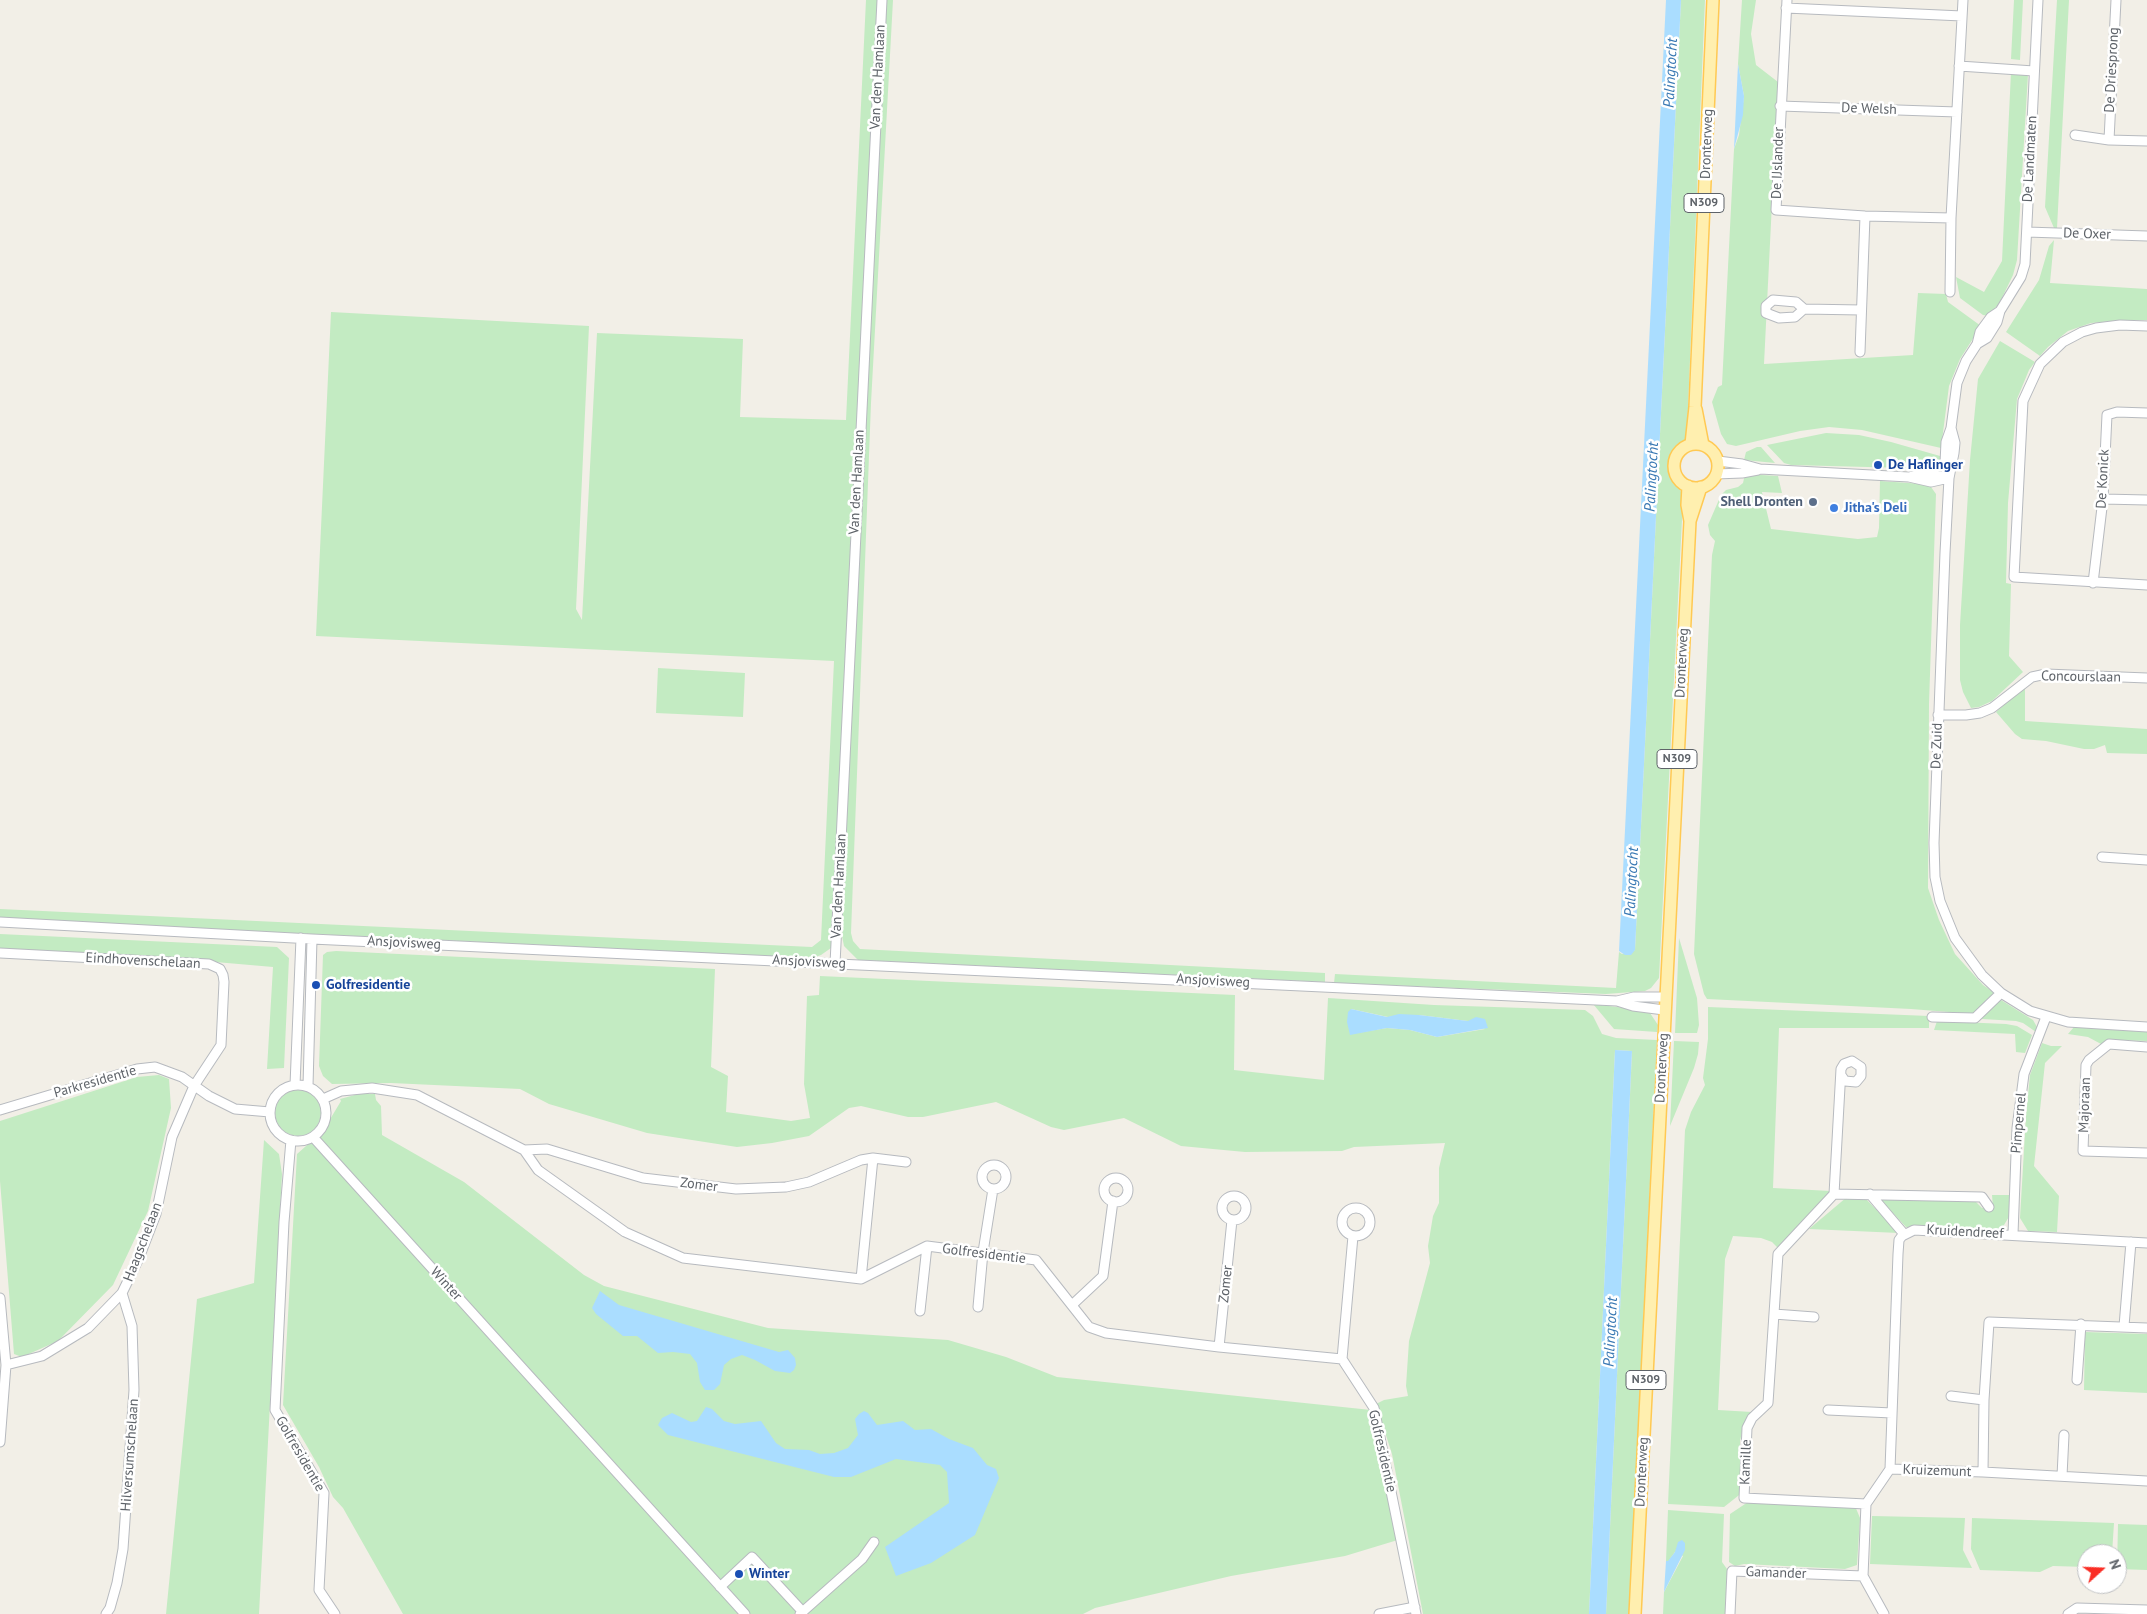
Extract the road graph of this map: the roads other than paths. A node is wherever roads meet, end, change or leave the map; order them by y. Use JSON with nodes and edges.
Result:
{"nodes":[{"id":1,"x":882,"y":0,"type":"edge"},
{"id":2,"x":1713,"y":0,"type":"edge"},
{"id":3,"x":1963,"y":0,"type":"edge"},
{"id":4,"x":2038,"y":0,"type":"edge"},
{"id":5,"x":2116,"y":0,"type":"edge"},
{"id":6,"x":1786,"y":4,"type":"edge"},
{"id":7,"x":1962,"y":16,"type":"junction"},
{"id":8,"x":1960,"y":66,"type":"junction"},
{"id":9,"x":2034,"y":71,"type":"junction"},
{"id":10,"x":1780,"y":106,"type":"junction"},
{"id":11,"x":1957,"y":112,"type":"junction"},
{"id":12,"x":2075,"y":135,"type":"dead end"},
{"id":13,"x":2109,"y":140,"type":"junction"},
{"id":14,"x":2147,"y":141,"type":"edge"},
{"id":15,"x":1865,"y":216,"type":"junction"},
{"id":16,"x":1951,"y":218,"type":"junction"},
{"id":17,"x":2027,"y":232,"type":"junction"},
{"id":18,"x":2147,"y":236,"type":"edge"},
{"id":19,"x":1950,"y":292,"type":"dead end"},
{"id":20,"x":1804,"y":309,"type":"dead end"},
{"id":21,"x":1861,"y":310,"type":"junction"},
{"id":22,"x":2147,"y":326,"type":"edge"},
{"id":23,"x":1860,"y":352,"type":"dead end"},
{"id":24,"x":1695,"y":407,"type":"junction"},
{"id":25,"x":2147,"y":413,"type":"edge"},
{"id":26,"x":1691,"y":444,"type":"junction"},
{"id":27,"x":1703,"y":445,"type":"junction"},
{"id":28,"x":1718,"y":461,"type":"junction"},
{"id":29,"x":1760,"y":469,"type":"junction"},
{"id":30,"x":1716,"y":474,"type":"junction"},
{"id":31,"x":1949,"y":478,"type":"junction"},
{"id":32,"x":1688,"y":486,"type":"junction"},
{"id":33,"x":1701,"y":487,"type":"junction"},
{"id":34,"x":2103,"y":499,"type":"junction"},
{"id":35,"x":2147,"y":500,"type":"edge"},
{"id":36,"x":1690,"y":521,"type":"junction"},
{"id":37,"x":2093,"y":583,"type":"junction"},
{"id":38,"x":2147,"y":585,"type":"edge"},
{"id":39,"x":2147,"y":678,"type":"edge"},
{"id":40,"x":1938,"y":715,"type":"junction"},
{"id":41,"x":2102,"y":857,"type":"dead end"},
{"id":42,"x":2147,"y":860,"type":"edge"},
{"id":43,"x":0,"y":922,"type":"edge"},
{"id":44,"x":301,"y":938,"type":"junction"},
{"id":45,"x":312,"y":939,"type":"junction"},
{"id":46,"x":0,"y":953,"type":"edge"},
{"id":47,"x":835,"y":964,"type":"junction"},
{"id":48,"x":2001,"y":993,"type":"junction"},
{"id":49,"x":1665,"y":997,"type":"junction"},
{"id":50,"x":1617,"y":1001,"type":"junction"},
{"id":51,"x":1664,"y":1010,"type":"junction"},
{"id":52,"x":1932,"y":1017,"type":"dead end"},
{"id":53,"x":2046,"y":1017,"type":"junction"},
{"id":54,"x":2147,"y":1027,"type":"edge"},
{"id":55,"x":2147,"y":1047,"type":"edge"},
{"id":56,"x":1841,"y":1075,"type":"dead end"},
{"id":57,"x":295,"y":1085,"type":"junction"},
{"id":58,"x":194,"y":1086,"type":"junction"},
{"id":59,"x":308,"y":1086,"type":"junction"},
{"id":60,"x":323,"y":1099,"type":"junction"},
{"id":61,"x":0,"y":1110,"type":"edge"},
{"id":62,"x":270,"y":1112,"type":"junction"},
{"id":63,"x":313,"y":1137,"type":"junction"},
{"id":64,"x":291,"y":1140,"type":"junction"},
{"id":65,"x":524,"y":1150,"type":"junction"},
{"id":66,"x":2147,"y":1154,"type":"edge"},
{"id":67,"x":872,"y":1158,"type":"junction"},
{"id":68,"x":906,"y":1162,"type":"dead end"},
{"id":69,"x":993,"y":1189,"type":"dead end"},
{"id":70,"x":1834,"y":1194,"type":"junction"},
{"id":71,"x":1870,"y":1194,"type":"junction"},
{"id":72,"x":1113,"y":1202,"type":"dead end"},
{"id":73,"x":1989,"y":1207,"type":"dead end"},
{"id":74,"x":1232,"y":1220,"type":"dead end"},
{"id":75,"x":1904,"y":1234,"type":"junction"},
{"id":76,"x":2013,"y":1234,"type":"junction"},
{"id":77,"x":1353,"y":1236,"type":"dead end"},
{"id":78,"x":2131,"y":1242,"type":"junction"},
{"id":79,"x":2147,"y":1243,"type":"edge"},
{"id":80,"x":927,"y":1246,"type":"junction"},
{"id":81,"x":983,"y":1252,"type":"junction"},
{"id":82,"x":861,"y":1279,"type":"junction"},
{"id":83,"x":122,"y":1293,"type":"junction"},
{"id":84,"x":0,"y":1298,"type":"edge"},
{"id":85,"x":1072,"y":1305,"type":"junction"},
{"id":86,"x":978,"y":1307,"type":"dead end"},
{"id":87,"x":920,"y":1311,"type":"dead end"},
{"id":88,"x":1774,"y":1314,"type":"junction"},
{"id":89,"x":1814,"y":1317,"type":"dead end"},
{"id":90,"x":2080,"y":1324,"type":"junction"},
{"id":91,"x":2124,"y":1326,"type":"junction"},
{"id":92,"x":2147,"y":1328,"type":"edge"},
{"id":93,"x":1219,"y":1347,"type":"junction"},
{"id":94,"x":1342,"y":1359,"type":"junction"},
{"id":95,"x":6,"y":1365,"type":"junction"},
{"id":96,"x":2077,"y":1380,"type":"dead end"},
{"id":97,"x":1951,"y":1396,"type":"dead end"},
{"id":98,"x":1984,"y":1400,"type":"junction"},
{"id":99,"x":1828,"y":1410,"type":"dead end"},
{"id":100,"x":1892,"y":1413,"type":"junction"},
{"id":101,"x":2064,"y":1435,"type":"dead end"},
{"id":102,"x":0,"y":1442,"type":"edge"},
{"id":103,"x":1890,"y":1469,"type":"junction"},
{"id":104,"x":1983,"y":1472,"type":"junction"},
{"id":105,"x":2062,"y":1476,"type":"junction"},
{"id":106,"x":2147,"y":1481,"type":"edge"},
{"id":107,"x":1866,"y":1504,"type":"junction"},
{"id":108,"x":874,"y":1542,"type":"dead end"},
{"id":109,"x":1863,"y":1576,"type":"junction"},
{"id":110,"x":720,"y":1587,"type":"junction"},
{"id":111,"x":1416,"y":1610,"type":"edge"},
{"id":112,"x":2147,"y":1610,"type":"edge"},
{"id":113,"x":802,"y":1613,"type":"edge"},
{"id":114,"x":106,"y":1614,"type":"edge"},
{"id":115,"x":335,"y":1614,"type":"edge"},
{"id":116,"x":745,"y":1614,"type":"edge"},
{"id":117,"x":1379,"y":1614,"type":"edge"},
{"id":118,"x":1635,"y":1614,"type":"edge"},
{"id":119,"x":1730,"y":1614,"type":"edge"},
{"id":120,"x":1884,"y":1614,"type":"edge"},
{"id":121,"x":2068,"y":1614,"type":"edge"}],
"edges":[{"from":1,"to":47,"type":"street","name":"Van den Hamlaan"},
{"from":2,"to":24,"type":"main road","name":"Dronterweg","number":"N309"},
{"from":3,"to":7,"type":"street"},
{"from":4,"to":9,"type":"street","name":"De Landmaten"},
{"from":5,"to":13,"type":"street","name":"De Driesprong"},
{"from":6,"to":7,"type":"street"},
{"from":6,"to":10,"type":"street","name":"De IJslander"},
{"from":7,"to":8,"type":"street"},
{"from":8,"to":9,"type":"street"},
{"from":8,"to":11,"type":"street"},
{"from":9,"to":17,"type":"street","name":"De Landmaten"},
{"from":10,"to":11,"type":"street","name":"De Welsh"},
{"from":10,"to":15,"type":"street","name":"De IJslander"},
{"from":11,"to":16,"type":"street"},
{"from":12,"to":13,"type":"street"},
{"from":13,"to":14,"type":"street"},
{"from":15,"to":16,"type":"street","name":"De IJslander"},
{"from":15,"to":21,"type":"street"},
{"from":16,"to":19,"type":"street"},
{"from":17,"to":18,"type":"street","name":"De Oxer"},
{"from":17,"to":31,"type":"street","name":"De Landmaten"},
{"from":20,"to":21,"type":"street"},
{"from":21,"to":23,"type":"street"},
{"from":22,"to":37,"type":"street"},
{"from":24,"to":26,"type":"main road","name":"Dronterweg","number":"N309"},
{"from":24,"to":27,"type":"main road","name":"Dronterweg","number":"N309"},
{"from":25,"to":34,"type":"street","name":"De Konick"},
{"from":26,"to":27,"type":"main road"},
{"from":26,"to":32,"type":"main road"},
{"from":27,"to":28,"type":"main road"},
{"from":28,"to":29,"type":"street"},
{"from":28,"to":30,"type":"main road"},
{"from":29,"to":30,"type":"street"},
{"from":29,"to":31,"type":"street"},
{"from":30,"to":33,"type":"main road"},
{"from":31,"to":40,"type":"street","name":"De Zuid"},
{"from":32,"to":33,"type":"main road"},
{"from":32,"to":36,"type":"main road","name":"Dronterweg","number":"N309"},
{"from":33,"to":36,"type":"main road","name":"Dronterweg","number":"N309"},
{"from":34,"to":35,"type":"street"},
{"from":34,"to":37,"type":"street","name":"De Konick"},
{"from":36,"to":49,"type":"main road","name":"Dronterweg","number":"N309"},
{"from":37,"to":38,"type":"street"},
{"from":39,"to":40,"type":"street","name":"Concourslaan"},
{"from":40,"to":48,"type":"street","name":"De Zuid"},
{"from":41,"to":42,"type":"street"},
{"from":43,"to":44,"type":"street","name":"Ansjovisweg"},
{"from":44,"to":45,"type":"street","name":"Ansjovisweg"},
{"from":44,"to":57,"type":"street"},
{"from":45,"to":47,"type":"street","name":"Ansjovisweg"},
{"from":45,"to":59,"type":"street"},
{"from":46,"to":58,"type":"street","name":"Eindhovenschelaan"},
{"from":47,"to":50,"type":"street","name":"Ansjovisweg"},
{"from":48,"to":52,"type":"street"},
{"from":48,"to":53,"type":"street","name":"De Zuid"},
{"from":49,"to":50,"type":"street","name":"Ansjovisweg"},
{"from":49,"to":51,"type":"main road","name":"Dronterweg","number":"N309"},
{"from":50,"to":51,"type":"street","name":"Ansjovisweg"},
{"from":51,"to":118,"type":"main road","name":"Dronterweg","number":"N309"},
{"from":53,"to":54,"type":"street","name":"De Zuid"},
{"from":53,"to":76,"type":"street","name":"Pimpernel"},
{"from":55,"to":66,"type":"street","name":"Majoraan"},
{"from":56,"to":70,"type":"street"},
{"from":57,"to":59,"type":"street"},
{"from":57,"to":62,"type":"street"},
{"from":58,"to":61,"type":"street","name":"Parkresidentie"},
{"from":58,"to":62,"type":"street","name":"Parkresidentie"},
{"from":58,"to":83,"type":"street","name":"Haagschelaan"},
{"from":59,"to":60,"type":"street"},
{"from":60,"to":63,"type":"street"},
{"from":60,"to":65,"type":"street"},
{"from":62,"to":64,"type":"street"},
{"from":63,"to":64,"type":"street"},
{"from":63,"to":110,"type":"street","name":"Winter"},
{"from":64,"to":115,"type":"street","name":"Golfresidentie"},
{"from":65,"to":67,"type":"street","name":"Zomer"},
{"from":65,"to":82,"type":"street"},
{"from":67,"to":68,"type":"street","name":"Zomer"},
{"from":67,"to":82,"type":"street"},
{"from":69,"to":81,"type":"street"},
{"from":70,"to":71,"type":"street"},
{"from":70,"to":88,"type":"street","name":"Kamille"},
{"from":71,"to":73,"type":"street"},
{"from":71,"to":75,"type":"street"},
{"from":72,"to":85,"type":"street"},
{"from":74,"to":93,"type":"street","name":"Zomer"},
{"from":75,"to":76,"type":"street","name":"Kruidendreef"},
{"from":75,"to":100,"type":"street"},
{"from":76,"to":78,"type":"street","name":"Kruidendreef"},
{"from":77,"to":94,"type":"street"},
{"from":78,"to":79,"type":"street","name":"Kruidendreef"},
{"from":78,"to":91,"type":"street"},
{"from":80,"to":81,"type":"street","name":"Golfresidentie"},
{"from":80,"to":82,"type":"street","name":"Golfresidentie"},
{"from":80,"to":87,"type":"street"},
{"from":81,"to":85,"type":"street","name":"Golfresidentie"},
{"from":81,"to":86,"type":"street"},
{"from":83,"to":95,"type":"street","name":"Haagschelaan"},
{"from":83,"to":114,"type":"street","name":"Hilversumschelaan"},
{"from":84,"to":95,"type":"street"},
{"from":85,"to":93,"type":"street","name":"Golfresidentie"},
{"from":88,"to":89,"type":"street"},
{"from":88,"to":107,"type":"street","name":"Kamille"},
{"from":90,"to":91,"type":"street","name":"Kruizemunt"},
{"from":90,"to":96,"type":"street"},
{"from":90,"to":98,"type":"street","name":"Kruizemunt"},
{"from":91,"to":92,"type":"street","name":"Kruizemunt"},
{"from":93,"to":94,"type":"street","name":"Golfresidentie"},
{"from":94,"to":111,"type":"street","name":"Golfresidentie"},
{"from":95,"to":102,"type":"street"},
{"from":97,"to":98,"type":"street"},
{"from":98,"to":104,"type":"street","name":"Kruizemunt"},
{"from":99,"to":100,"type":"street"},
{"from":100,"to":103,"type":"street"},
{"from":101,"to":105,"type":"street"},
{"from":103,"to":104,"type":"street","name":"Kruizemunt"},
{"from":103,"to":107,"type":"street"},
{"from":104,"to":105,"type":"street","name":"Kruizemunt"},
{"from":105,"to":106,"type":"street","name":"Kruizemunt"},
{"from":107,"to":109,"type":"street"},
{"from":108,"to":113,"type":"street"},
{"from":109,"to":119,"type":"street","name":"Gamander"},
{"from":109,"to":120,"type":"street"},
{"from":110,"to":113,"type":"street"},
{"from":110,"to":116,"type":"street","name":"Winter"},
{"from":111,"to":117,"type":"street"},
{"from":112,"to":121,"type":"street"}]}
